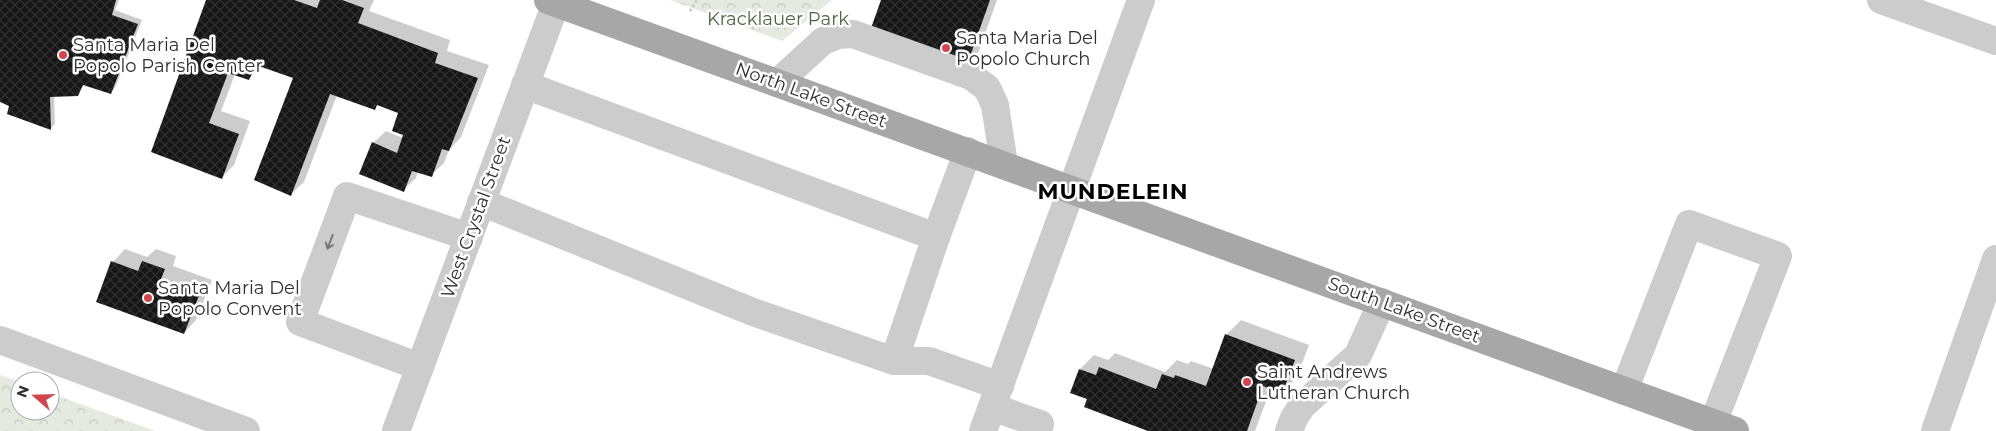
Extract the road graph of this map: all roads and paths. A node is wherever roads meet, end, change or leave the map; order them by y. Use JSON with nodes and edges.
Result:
{"nodes":[{"id":1,"x":696,"y":0,"type":"edge"},
{"id":2,"x":1141,"y":0,"type":"edge"},
{"id":3,"x":1882,"y":0,"type":"edge"},
{"id":4,"x":552,"y":1,"type":"edge"},
{"id":5,"x":690,"y":11,"type":"dead end"},
{"id":6,"x":1996,"y":42,"type":"edge"},
{"id":7,"x":777,"y":83,"type":"junction"},
{"id":8,"x":525,"y":86,"type":"junction"},
{"id":9,"x":968,"y":151,"type":"junction"},
{"id":10,"x":1004,"y":164,"type":"junction"},
{"id":11,"x":1073,"y":189,"type":"junction"},
{"id":12,"x":481,"y":202,"type":"junction"},
{"id":13,"x":938,"y":230,"type":"junction"},
{"id":14,"x":469,"y":237,"type":"junction"},
{"id":15,"x":1996,"y":258,"type":"edge"},
{"id":16,"x":1382,"y":302,"type":"junction"},
{"id":17,"x":0,"y":340,"type":"edge"},
{"id":18,"x":894,"y":361,"type":"junction"},
{"id":19,"x":420,"y":367,"type":"junction"},
{"id":20,"x":1624,"y":391,"type":"junction"},
{"id":21,"x":992,"y":408,"type":"edge"},
{"id":22,"x":1724,"y":427,"type":"edge"},
{"id":23,"x":246,"y":431,"type":"edge"},
{"id":24,"x":396,"y":431,"type":"edge"},
{"id":25,"x":1038,"y":431,"type":"edge"},
{"id":26,"x":1289,"y":431,"type":"edge"},
{"id":27,"x":1935,"y":431,"type":"edge"}],
"edges":[{"from":1,"to":5,"type":"path"},
{"from":2,"to":11,"type":"street"},
{"from":3,"to":6,"type":"street"},
{"from":4,"to":7,"type":"main road","name":"North Lake Street"},
{"from":4,"to":8,"type":"street","name":"West Crystal Street"},
{"from":7,"to":9,"type":"main road","name":"North Lake Street"},
{"from":7,"to":10,"type":"street"},
{"from":8,"to":12,"type":"street","name":"West Crystal Street"},
{"from":8,"to":13,"type":"street"},
{"from":9,"to":10,"type":"main road","name":"North Lake Street"},
{"from":9,"to":13,"type":"street"},
{"from":10,"to":11,"type":"main road","name":"North Lake Street"},
{"from":11,"to":16,"type":"main road","name":"South Lake Street"},
{"from":11,"to":21,"type":"street"},
{"from":12,"to":14,"type":"street","name":"West Crystal Street"},
{"from":12,"to":18,"type":"street"},
{"from":13,"to":18,"type":"street"},
{"from":14,"to":19,"type":"street","name":"West Crystal Street"},
{"from":14,"to":19,"type":"street","one_way":true},
{"from":15,"to":27,"type":"street"},
{"from":16,"to":20,"type":"main road","name":"South Lake Street"},
{"from":16,"to":26,"type":"street"},
{"from":17,"to":23,"type":"street"},
{"from":18,"to":21,"type":"street"},
{"from":19,"to":24,"type":"street","name":"West Crystal Street"},
{"from":20,"to":22,"type":"main road","name":"South Lake Street"},
{"from":20,"to":22,"type":"street"},
{"from":21,"to":25,"type":"street"}]}
